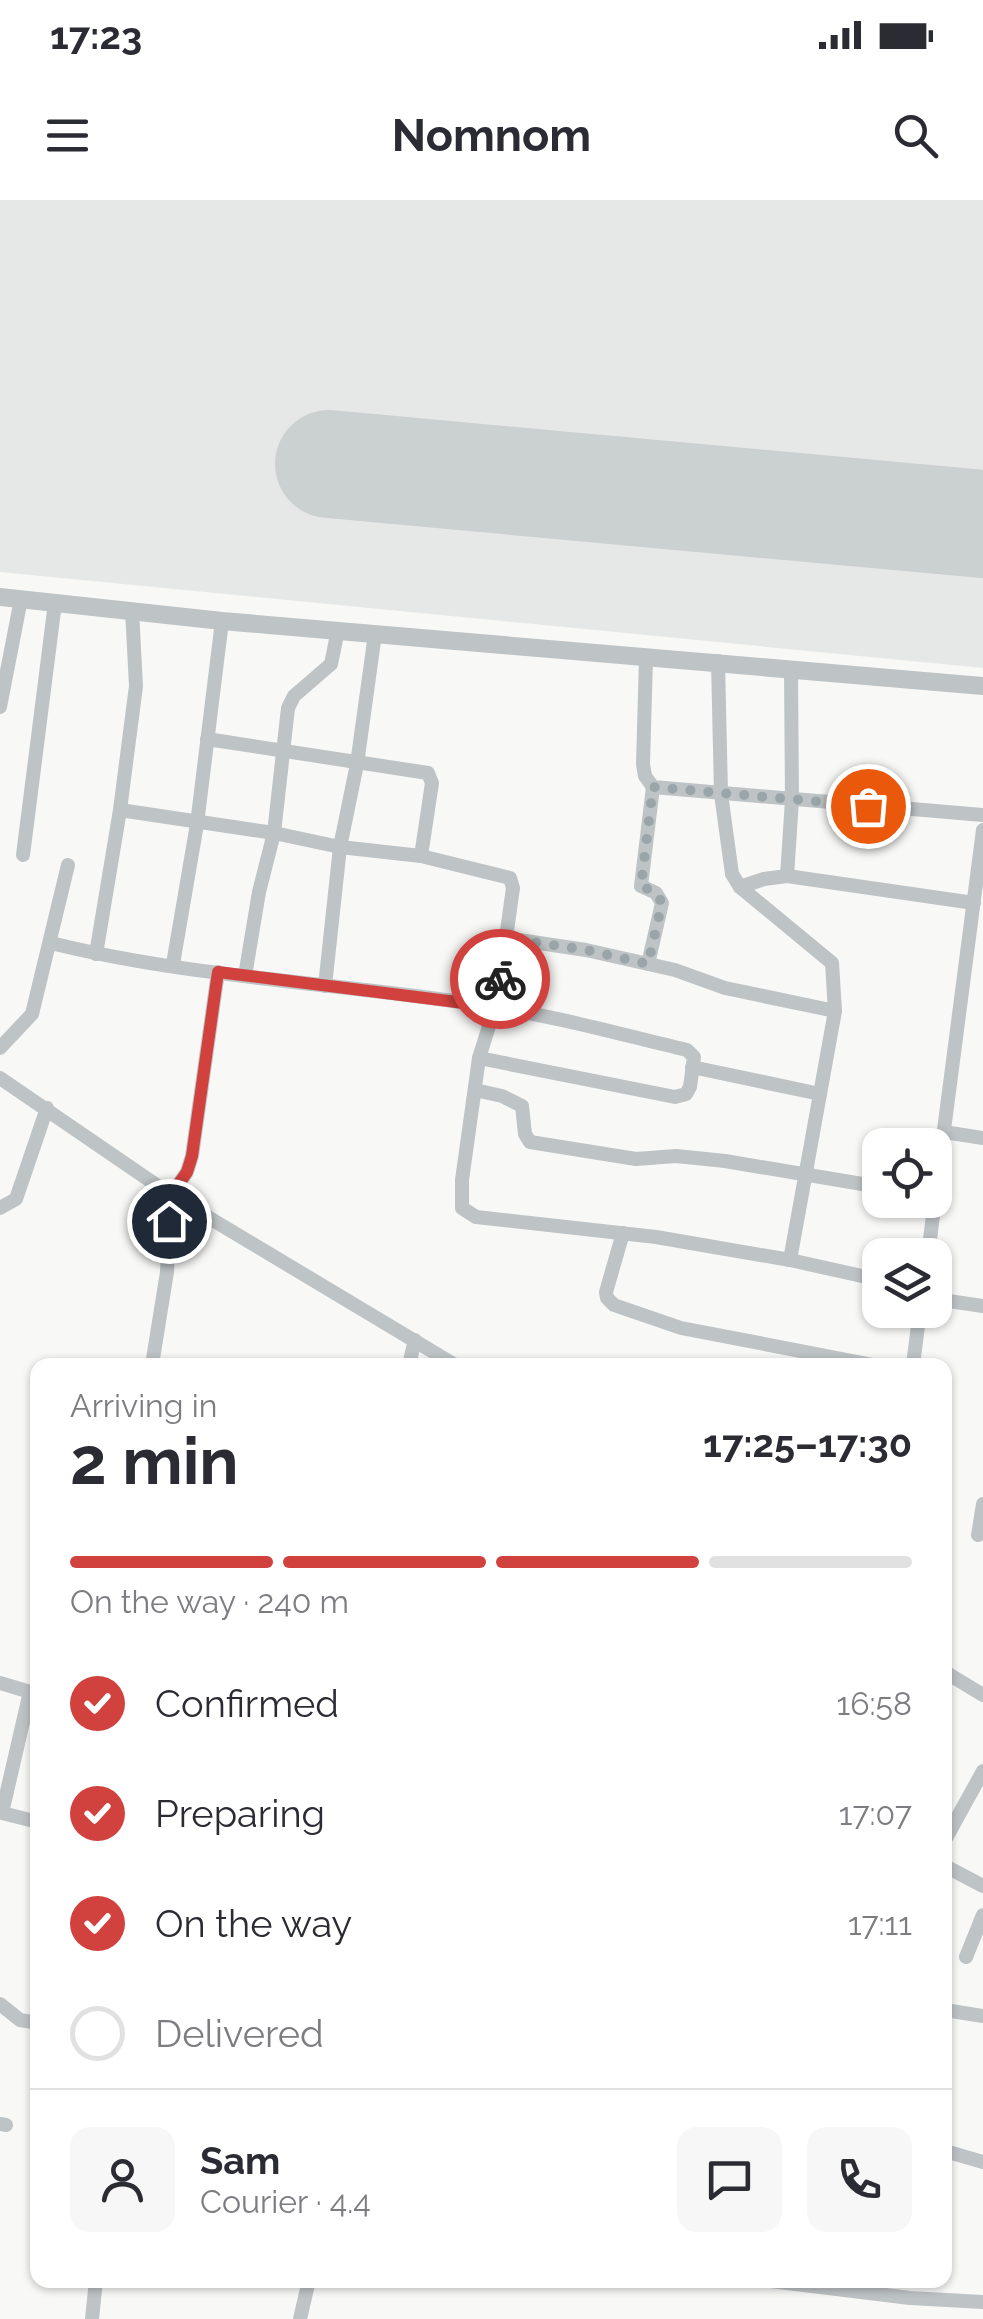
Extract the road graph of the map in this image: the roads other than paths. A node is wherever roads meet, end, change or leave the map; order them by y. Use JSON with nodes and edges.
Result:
{"nodes":[{"id":1,"x":0,"y":597,"type":"edge"},
{"id":2,"x":22,"y":599,"type":"junction"},
{"id":3,"x":55,"y":603,"type":"junction"},
{"id":4,"x":132,"y":610,"type":"junction"},
{"id":5,"x":222,"y":621,"type":"junction"},
{"id":6,"x":338,"y":630,"type":"junction"},
{"id":7,"x":375,"y":634,"type":"junction"},
{"id":8,"x":646,"y":659,"type":"junction"},
{"id":9,"x":718,"y":661,"type":"junction"},
{"id":10,"x":791,"y":671,"type":"junction"},
{"id":11,"x":983,"y":686,"type":"edge"},
{"id":12,"x":0,"y":707,"type":"edge"},
{"id":13,"x":206,"y":739,"type":"junction"},
{"id":14,"x":281,"y":752,"type":"junction"},
{"id":15,"x":357,"y":764,"type":"junction"},
{"id":16,"x":653,"y":787,"type":"junction"},
{"id":17,"x":722,"y":794,"type":"junction"},
{"id":18,"x":792,"y":800,"type":"junction"},
{"id":19,"x":120,"y":810,"type":"junction"},
{"id":20,"x":983,"y":816,"type":"edge"},
{"id":21,"x":197,"y":824,"type":"junction"},
{"id":22,"x":983,"y":830,"type":"edge"},
{"id":23,"x":274,"y":834,"type":"junction"},
{"id":24,"x":340,"y":848,"type":"junction"},
{"id":25,"x":23,"y":855,"type":"dead end"},
{"id":26,"x":421,"y":856,"type":"junction"},
{"id":27,"x":68,"y":866,"type":"dead end"},
{"id":28,"x":787,"y":876,"type":"junction"},
{"id":29,"x":740,"y":887,"type":"junction"},
{"id":30,"x":974,"y":903,"type":"junction"},
{"id":31,"x":977,"y":928,"type":"edge"},
{"id":32,"x":506,"y":938,"type":"junction"},
{"id":33,"x":51,"y":942,"type":"junction"},
{"id":34,"x":96,"y":954,"type":"junction"},
{"id":35,"x":174,"y":964,"type":"junction"},
{"id":36,"x":648,"y":964,"type":"junction"},
{"id":37,"x":218,"y":972,"type":"junction"},
{"id":38,"x":246,"y":976,"type":"junction"},
{"id":39,"x":325,"y":986,"type":"junction"},
{"id":40,"x":496,"y":1007,"type":"junction"},
{"id":41,"x":834,"y":1011,"type":"junction"},
{"id":42,"x":0,"y":1048,"type":"edge"},
{"id":43,"x":480,"y":1058,"type":"junction"},
{"id":44,"x":692,"y":1067,"type":"junction"},
{"id":45,"x":0,"y":1078,"type":"edge"},
{"id":46,"x":474,"y":1090,"type":"junction"},
{"id":47,"x":820,"y":1094,"type":"junction"},
{"id":48,"x":47,"y":1108,"type":"junction"},
{"id":49,"x":945,"y":1128,"type":"edge"},
{"id":50,"x":952,"y":1133,"type":"edge"},
{"id":51,"x":983,"y":1138,"type":"edge"},
{"id":52,"x":806,"y":1176,"type":"junction"},
{"id":53,"x":862,"y":1184,"type":"edge"},
{"id":54,"x":171,"y":1195,"type":"junction"},
{"id":55,"x":0,"y":1208,"type":"edge"},
{"id":56,"x":622,"y":1233,"type":"junction"},
{"id":57,"x":790,"y":1260,"type":"junction"},
{"id":58,"x":862,"y":1276,"type":"edge"},
{"id":59,"x":952,"y":1301,"type":"edge"},
{"id":60,"x":983,"y":1306,"type":"edge"},
{"id":61,"x":918,"y":1328,"type":"edge"},
{"id":62,"x":415,"y":1340,"type":"junction"},
{"id":63,"x":153,"y":1358,"type":"edge"},
{"id":64,"x":411,"y":1358,"type":"edge"},
{"id":65,"x":444,"y":1358,"type":"edge"},
{"id":66,"x":836,"y":1358,"type":"edge"},
{"id":67,"x":914,"y":1358,"type":"edge"},
{"id":68,"x":983,"y":1504,"type":"edge"},
{"id":69,"x":978,"y":1535,"type":"dead end"},
{"id":70,"x":952,"y":1676,"type":"edge"},
{"id":71,"x":0,"y":1684,"type":"edge"},
{"id":72,"x":983,"y":1695,"type":"edge"},
{"id":73,"x":983,"y":1771,"type":"edge"},
{"id":74,"x":30,"y":1820,"type":"edge"},
{"id":75,"x":952,"y":1827,"type":"edge"},
{"id":76,"x":952,"y":1870,"type":"edge"},
{"id":77,"x":983,"y":1886,"type":"edge"},
{"id":78,"x":983,"y":1915,"type":"edge"},
{"id":79,"x":966,"y":1957,"type":"dead end"},
{"id":80,"x":0,"y":2004,"type":"edge"},
{"id":81,"x":952,"y":2011,"type":"edge"},
{"id":82,"x":983,"y":2016,"type":"edge"},
{"id":83,"x":30,"y":2022,"type":"edge"},
{"id":84,"x":952,"y":2153,"type":"edge"},
{"id":85,"x":983,"y":2162,"type":"edge"},
{"id":86,"x":95,"y":2288,"type":"edge"},
{"id":87,"x":307,"y":2288,"type":"edge"},
{"id":88,"x":849,"y":2288,"type":"edge"},
{"id":89,"x":983,"y":2302,"type":"edge"},
{"id":90,"x":92,"y":2319,"type":"edge"},
{"id":91,"x":300,"y":2319,"type":"edge"}],
"edges":[{"from":1,"to":2,"type":"street"},
{"from":2,"to":3,"type":"street"},
{"from":2,"to":12,"type":"street"},
{"from":3,"to":4,"type":"street"},
{"from":3,"to":25,"type":"street"},
{"from":4,"to":5,"type":"street"},
{"from":4,"to":19,"type":"street"},
{"from":5,"to":6,"type":"street"},
{"from":5,"to":13,"type":"street"},
{"from":6,"to":7,"type":"street"},
{"from":6,"to":14,"type":"street"},
{"from":7,"to":8,"type":"street"},
{"from":7,"to":15,"type":"street"},
{"from":8,"to":9,"type":"street"},
{"from":8,"to":16,"type":"street"},
{"from":9,"to":10,"type":"street"},
{"from":9,"to":17,"type":"street"},
{"from":10,"to":11,"type":"street"},
{"from":10,"to":18,"type":"street"},
{"from":13,"to":14,"type":"street"},
{"from":13,"to":21,"type":"street"},
{"from":14,"to":15,"type":"street"},
{"from":14,"to":23,"type":"street"},
{"from":15,"to":24,"type":"street"},
{"from":15,"to":26,"type":"street"},
{"from":16,"to":17,"type":"street"},
{"from":16,"to":36,"type":"street"},
{"from":17,"to":18,"type":"street"},
{"from":17,"to":29,"type":"street"},
{"from":18,"to":20,"type":"street"},
{"from":18,"to":28,"type":"street"},
{"from":19,"to":21,"type":"street"},
{"from":19,"to":34,"type":"street"},
{"from":21,"to":23,"type":"street"},
{"from":21,"to":35,"type":"street"},
{"from":22,"to":30,"type":"street"},
{"from":23,"to":24,"type":"street"},
{"from":23,"to":38,"type":"street"},
{"from":24,"to":26,"type":"street"},
{"from":24,"to":39,"type":"street"},
{"from":26,"to":32,"type":"street"},
{"from":27,"to":33,"type":"street"},
{"from":28,"to":29,"type":"street"},
{"from":28,"to":30,"type":"street"},
{"from":29,"to":41,"type":"street"},
{"from":30,"to":31,"type":"street"},
{"from":31,"to":49,"type":"street"},
{"from":32,"to":36,"type":"street"},
{"from":32,"to":40,"type":"street"},
{"from":33,"to":34,"type":"street"},
{"from":33,"to":42,"type":"street"},
{"from":34,"to":35,"type":"street"},
{"from":35,"to":37,"type":"street"},
{"from":36,"to":41,"type":"street"},
{"from":37,"to":38,"type":"street"},
{"from":37,"to":54,"type":"street"},
{"from":38,"to":39,"type":"street"},
{"from":39,"to":40,"type":"street"},
{"from":40,"to":43,"type":"street"},
{"from":40,"to":44,"type":"street"},
{"from":41,"to":47,"type":"street"},
{"from":43,"to":44,"type":"street"},
{"from":43,"to":46,"type":"street"},
{"from":44,"to":47,"type":"street"},
{"from":45,"to":48,"type":"street"},
{"from":46,"to":52,"type":"street"},
{"from":46,"to":56,"type":"street"},
{"from":47,"to":52,"type":"street"},
{"from":48,"to":54,"type":"street"},
{"from":48,"to":55,"type":"street"},
{"from":50,"to":51,"type":"street"},
{"from":52,"to":53,"type":"street"},
{"from":52,"to":57,"type":"street"},
{"from":54,"to":62,"type":"street"},
{"from":54,"to":63,"type":"street"},
{"from":56,"to":57,"type":"street"},
{"from":56,"to":66,"type":"street"},
{"from":57,"to":58,"type":"street"},
{"from":59,"to":60,"type":"street"},
{"from":61,"to":67,"type":"street"},
{"from":62,"to":64,"type":"street"},
{"from":62,"to":65,"type":"street"},
{"from":68,"to":69,"type":"street"},
{"from":70,"to":72,"type":"street"},
{"from":71,"to":74,"type":"street"},
{"from":73,"to":75,"type":"street"},
{"from":76,"to":77,"type":"street"},
{"from":78,"to":79,"type":"street"},
{"from":80,"to":83,"type":"street"},
{"from":81,"to":82,"type":"street"},
{"from":84,"to":85,"type":"street"},
{"from":86,"to":90,"type":"street"},
{"from":87,"to":91,"type":"street"},
{"from":88,"to":89,"type":"street"}]}
